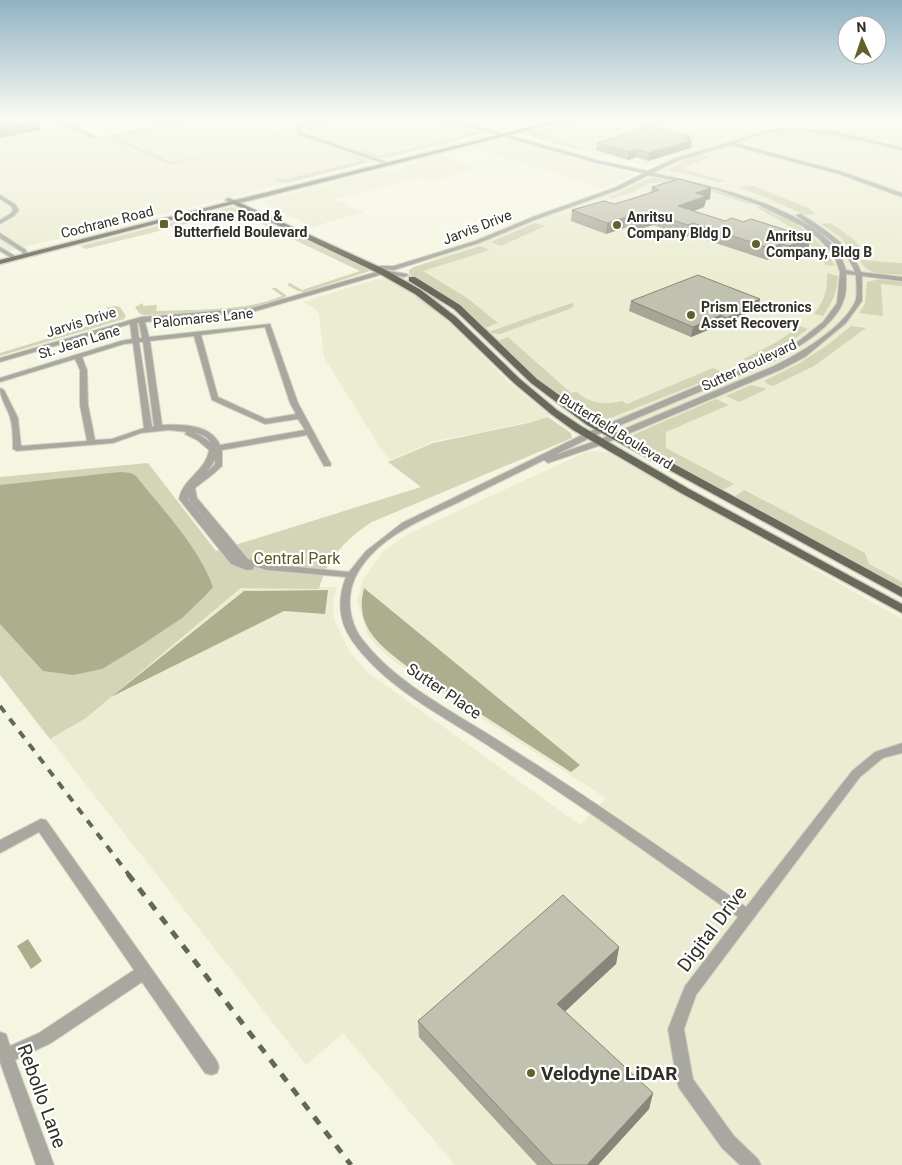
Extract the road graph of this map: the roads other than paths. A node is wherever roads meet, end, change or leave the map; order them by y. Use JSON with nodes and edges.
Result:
{"nodes":[{"id":1,"x":343,"y":173,"type":"edge"},
{"id":2,"x":649,"y":173,"type":"edge"},
{"id":3,"x":657,"y":173,"type":"edge"},
{"id":4,"x":659,"y":173,"type":"edge"},
{"id":5,"x":842,"y":173,"type":"edge"},
{"id":6,"x":902,"y":195,"type":"edge"},
{"id":7,"x":0,"y":197,"type":"edge"},
{"id":8,"x":236,"y":200,"type":"junction"},
{"id":9,"x":776,"y":204,"type":"dead end"},
{"id":10,"x":791,"y":211,"type":"dead end"},
{"id":11,"x":0,"y":222,"type":"edge"},
{"id":12,"x":0,"y":234,"type":"edge"},
{"id":13,"x":0,"y":249,"type":"edge"},
{"id":14,"x":25,"y":253,"type":"junction"},
{"id":15,"x":8,"y":256,"type":"edge"},
{"id":16,"x":0,"y":262,"type":"edge"},
{"id":17,"x":374,"y":268,"type":"junction"},
{"id":18,"x":394,"y":268,"type":"junction"},
{"id":19,"x":383,"y":272,"type":"junction"},
{"id":20,"x":843,"y":272,"type":"junction"},
{"id":21,"x":405,"y":274,"type":"junction"},
{"id":22,"x":859,"y":274,"type":"junction"},
{"id":23,"x":902,"y":279,"type":"edge"},
{"id":24,"x":137,"y":320,"type":"junction"},
{"id":25,"x":197,"y":333,"type":"junction"},
{"id":26,"x":142,"y":339,"type":"junction"},
{"id":27,"x":78,"y":357,"type":"junction"},
{"id":28,"x":0,"y":360,"type":"edge"},
{"id":29,"x":0,"y":380,"type":"edge"},
{"id":30,"x":0,"y":390,"type":"edge"},
{"id":31,"x":300,"y":416,"type":"junction"},
{"id":32,"x":153,"y":429,"type":"junction"},
{"id":33,"x":603,"y":430,"type":"junction"},
{"id":34,"x":309,"y":432,"type":"junction"},
{"id":35,"x":589,"y":435,"type":"junction"},
{"id":36,"x":614,"y":437,"type":"junction"},
{"id":37,"x":601,"y":442,"type":"junction"},
{"id":38,"x":91,"y":443,"type":"junction"},
{"id":39,"x":216,"y":449,"type":"junction"},
{"id":40,"x":327,"y":464,"type":"dead end"},
{"id":41,"x":523,"y":468,"type":"junction"},
{"id":42,"x":350,"y":578,"type":"junction"},
{"id":43,"x":902,"y":593,"type":"edge"},
{"id":44,"x":902,"y":609,"type":"edge"},
{"id":45,"x":902,"y":748,"type":"edge"},
{"id":46,"x":0,"y":847,"type":"edge"},
{"id":47,"x":747,"y":916,"type":"junction"},
{"id":48,"x":144,"y":972,"type":"junction"},
{"id":49,"x":3,"y":1048,"type":"edge"},
{"id":50,"x":211,"y":1067,"type":"dead end"},
{"id":51,"x":46,"y":1165,"type":"edge"},
{"id":52,"x":752,"y":1165,"type":"edge"}],
"edges":[{"from":1,"to":8,"type":"main road","name":"Cochrane Road"},
{"from":2,"to":18,"type":"street","name":"Jarvis Drive"},
{"from":3,"to":20,"type":"street","name":"Sutter Boulevard"},
{"from":4,"to":9,"type":"street","name":"Sutter Boulevard"},
{"from":5,"to":6,"type":"street"},
{"from":7,"to":11,"type":"street"},
{"from":8,"to":14,"type":"main road","name":"Cochrane Road"},
{"from":8,"to":17,"type":"main road","name":"Butterfield Boulevard"},
{"from":8,"to":18,"type":"main road","name":"Butterfield Boulevard"},
{"from":10,"to":22,"type":"street","name":"Sutter Boulevard"},
{"from":12,"to":14,"type":"street"},
{"from":13,"to":15,"type":"street"},
{"from":14,"to":15,"type":"main road","name":"Cochrane Road"},
{"from":15,"to":16,"type":"main road","name":"Cochrane Road"},
{"from":17,"to":18,"type":"street","name":"Jarvis Drive"},
{"from":17,"to":19,"type":"main road","name":"Butterfield Boulevard"},
{"from":18,"to":21,"type":"main road","name":"Butterfield Boulevard"},
{"from":19,"to":21,"type":"street","name":"Jarvis Drive"},
{"from":19,"to":24,"type":"street","name":"Jarvis Drive"},
{"from":19,"to":35,"type":"main road","name":"Butterfield Boulevard"},
{"from":20,"to":22,"type":"street"},
{"from":20,"to":33,"type":"street","name":"Sutter Boulevard"},
{"from":21,"to":33,"type":"main road","name":"Butterfield Boulevard"},
{"from":22,"to":23,"type":"street"},
{"from":22,"to":36,"type":"street","name":"Sutter Boulevard"},
{"from":24,"to":26,"type":"street"},
{"from":24,"to":28,"type":"street","name":"Jarvis Drive"},
{"from":25,"to":26,"type":"street","name":"Palomares Lane"},
{"from":25,"to":31,"type":"street"},
{"from":25,"to":31,"type":"street","name":"Palomares Lane"},
{"from":26,"to":27,"type":"street","name":"St. Jean Lane"},
{"from":26,"to":32,"type":"street"},
{"from":27,"to":29,"type":"street","name":"St. Jean Lane"},
{"from":27,"to":38,"type":"street"},
{"from":30,"to":38,"type":"street"},
{"from":31,"to":34,"type":"street","name":"Palomares Lane"},
{"from":32,"to":38,"type":"street"},
{"from":32,"to":39,"type":"street"},
{"from":33,"to":35,"type":"street","name":"Sutter Place"},
{"from":33,"to":36,"type":"main road","name":"Butterfield Boulevard"},
{"from":34,"to":39,"type":"street"},
{"from":34,"to":40,"type":"street","name":"Palomares Lane"},
{"from":35,"to":37,"type":"main road","name":"Butterfield Boulevard"},
{"from":35,"to":41,"type":"street","name":"Sutter Place"},
{"from":36,"to":37,"type":"street","name":"Sutter Place"},
{"from":36,"to":43,"type":"main road","name":"Butterfield Boulevard"},
{"from":37,"to":41,"type":"street","name":"Sutter Place"},
{"from":37,"to":44,"type":"main road","name":"Butterfield Boulevard"},
{"from":39,"to":42,"type":"street"},
{"from":41,"to":42,"type":"street","name":"Sutter Place"},
{"from":42,"to":47,"type":"street","name":"Sutter Place"},
{"from":45,"to":47,"type":"street","name":"Digital Drive"},
{"from":46,"to":48,"type":"street"},
{"from":47,"to":52,"type":"street","name":"Digital Drive"},
{"from":48,"to":49,"type":"street"},
{"from":48,"to":50,"type":"street"},
{"from":49,"to":51,"type":"street","name":"Rebollo Lane"}]}
